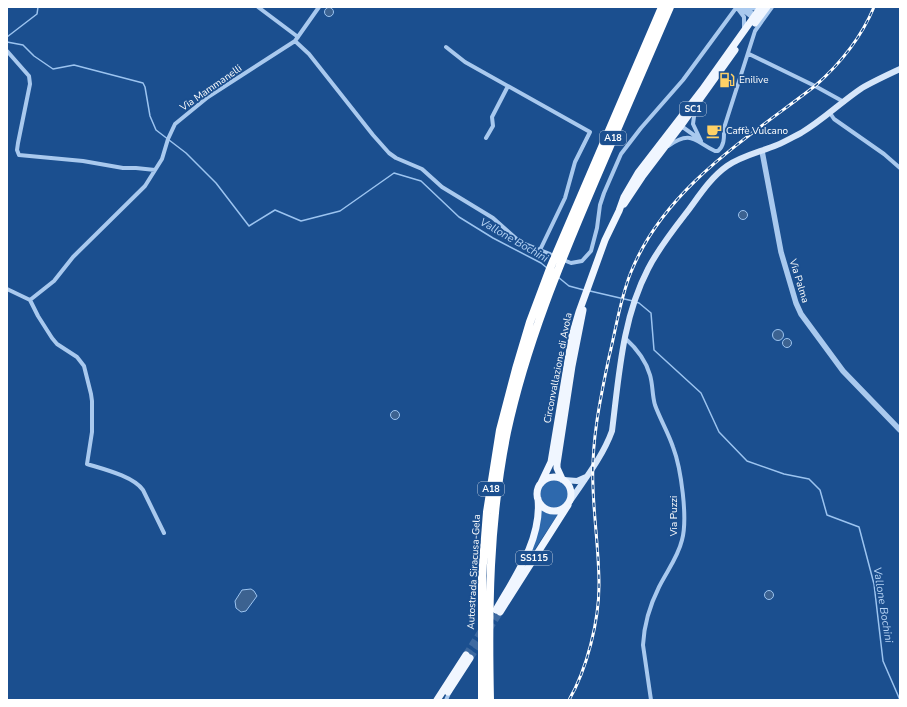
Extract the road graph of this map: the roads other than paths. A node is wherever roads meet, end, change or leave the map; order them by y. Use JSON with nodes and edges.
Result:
{"nodes":[{"id":1,"x":258,"y":7,"type":"edge"},
{"id":2,"x":319,"y":7,"type":"edge"},
{"id":3,"x":662,"y":7,"type":"edge"},
{"id":4,"x":670,"y":7,"type":"edge"},
{"id":5,"x":757,"y":7,"type":"edge"},
{"id":6,"x":761,"y":7,"type":"edge"},
{"id":7,"x":767,"y":7,"type":"edge"},
{"id":8,"x":772,"y":7,"type":"edge"},
{"id":9,"x":740,"y":8,"type":"edge"},
{"id":10,"x":756,"y":18,"type":"junction"},
{"id":11,"x":743,"y":31,"type":"junction"},
{"id":12,"x":297,"y":39,"type":"junction"},
{"id":13,"x":446,"y":48,"type":"dead end"},
{"id":14,"x":7,"y":52,"type":"edge"},
{"id":15,"x":748,"y":54,"type":"junction"},
{"id":16,"x":900,"y":69,"type":"edge"},
{"id":17,"x":508,"y":86,"type":"junction"},
{"id":18,"x":844,"y":102,"type":"junction"},
{"id":19,"x":696,"y":105,"type":"junction"},
{"id":20,"x":830,"y":113,"type":"junction"},
{"id":21,"x":677,"y":125,"type":"junction"},
{"id":22,"x":486,"y":138,"type":"dead end"},
{"id":23,"x":700,"y":140,"type":"junction"},
{"id":24,"x":662,"y":151,"type":"junction"},
{"id":25,"x":762,"y":151,"type":"junction"},
{"id":26,"x":900,"y":168,"type":"edge"},
{"id":27,"x":155,"y":170,"type":"junction"},
{"id":28,"x":619,"y":211,"type":"junction"},
{"id":29,"x":540,"y":250,"type":"junction"},
{"id":30,"x":550,"y":254,"type":"dead end"},
{"id":31,"x":566,"y":261,"type":"dead end"},
{"id":32,"x":554,"y":268,"type":"junction"},
{"id":33,"x":547,"y":286,"type":"junction"},
{"id":34,"x":7,"y":289,"type":"edge"},
{"id":35,"x":585,"y":297,"type":"junction"},
{"id":36,"x":30,"y":300,"type":"junction"},
{"id":37,"x":625,"y":338,"type":"junction"},
{"id":38,"x":900,"y":430,"type":"edge"},
{"id":39,"x":587,"y":476,"type":"junction"},
{"id":40,"x":563,"y":479,"type":"junction"},
{"id":41,"x":542,"y":483,"type":"junction"},
{"id":42,"x":538,"y":499,"type":"junction"},
{"id":43,"x":569,"y":503,"type":"junction"},
{"id":44,"x":164,"y":533,"type":"dead end"},
{"id":45,"x":454,"y":684,"type":"junction"},
{"id":46,"x":440,"y":700,"type":"edge"},
{"id":47,"x":446,"y":700,"type":"edge"},
{"id":48,"x":482,"y":700,"type":"edge"},
{"id":49,"x":490,"y":700,"type":"edge"},
{"id":50,"x":651,"y":700,"type":"edge"}],
"edges":[{"from":1,"to":12,"type":"street"},
{"from":2,"to":12,"type":"street","name":"Via Mammanelli"},
{"from":3,"to":32,"type":"highway","number":"A18"},
{"from":4,"to":32,"type":"highway","number":"A18"},
{"from":5,"to":9,"type":"street"},
{"from":6,"to":10,"type":"main road","number":"SC1"},
{"from":7,"to":10,"type":"main road","number":"SC1"},
{"from":8,"to":15,"type":"street"},
{"from":9,"to":10,"type":"street"},
{"from":9,"to":11,"type":"street"},
{"from":9,"to":31,"type":"street"},
{"from":10,"to":11,"type":"main road","number":"SC1"},
{"from":10,"to":19,"type":"main road","number":"SC1"},
{"from":11,"to":21,"type":"main road","number":"SC1"},
{"from":12,"to":27,"type":"street","name":"Via Mammanelli"},
{"from":12,"to":29,"type":"street"},
{"from":13,"to":17,"type":"street"},
{"from":14,"to":27,"type":"street"},
{"from":15,"to":18,"type":"street"},
{"from":15,"to":23,"type":"street"},
{"from":16,"to":18,"type":"main road"},
{"from":17,"to":22,"type":"street"},
{"from":17,"to":29,"type":"street"},
{"from":18,"to":20,"type":"main road"},
{"from":19,"to":21,"type":"main road","number":"SC1"},
{"from":19,"to":23,"type":"street"},
{"from":20,"to":25,"type":"main road"},
{"from":20,"to":26,"type":"street"},
{"from":21,"to":23,"type":"street"},
{"from":21,"to":24,"type":"main road","number":"SC1"},
{"from":21,"to":28,"type":"main road","number":"SC1"},
{"from":23,"to":24,"type":"street"},
{"from":24,"to":28,"type":"main road","number":"SC1"},
{"from":25,"to":37,"type":"main road"},
{"from":25,"to":38,"type":"street","name":"Via Palma"},
{"from":27,"to":36,"type":"street","name":"Via Mammanelli"},
{"from":28,"to":35,"type":"main road","number":"SC1"},
{"from":29,"to":30,"type":"street"},
{"from":32,"to":33,"type":"highway","number":"A18"},
{"from":33,"to":48,"type":"highway","name":"Autostrada Siracusa-Gela","number":"A18"},
{"from":33,"to":49,"type":"highway","name":"Autostrada Siracusa-Gela","number":"A18"},
{"from":34,"to":36,"type":"street"},
{"from":35,"to":40,"type":"main road","name":"Circonvallazione di Avola"},
{"from":35,"to":41,"type":"main road","name":"Circonvallazione di Avola"},
{"from":36,"to":44,"type":"street"},
{"from":37,"to":39,"type":"main road"},
{"from":37,"to":50,"type":"street","name":"Via Puzzi"},
{"from":39,"to":40,"type":"main road"},
{"from":39,"to":43,"type":"main road"},
{"from":40,"to":41,"type":"main road"},
{"from":40,"to":43,"type":"main road"},
{"from":41,"to":42,"type":"main road"},
{"from":42,"to":43,"type":"main road"},
{"from":42,"to":43,"type":"main road","number":"SS115"},
{"from":45,"to":46,"type":"main road"},
{"from":45,"to":46,"type":"main road"},
{"from":45,"to":47,"type":"street"}]}
